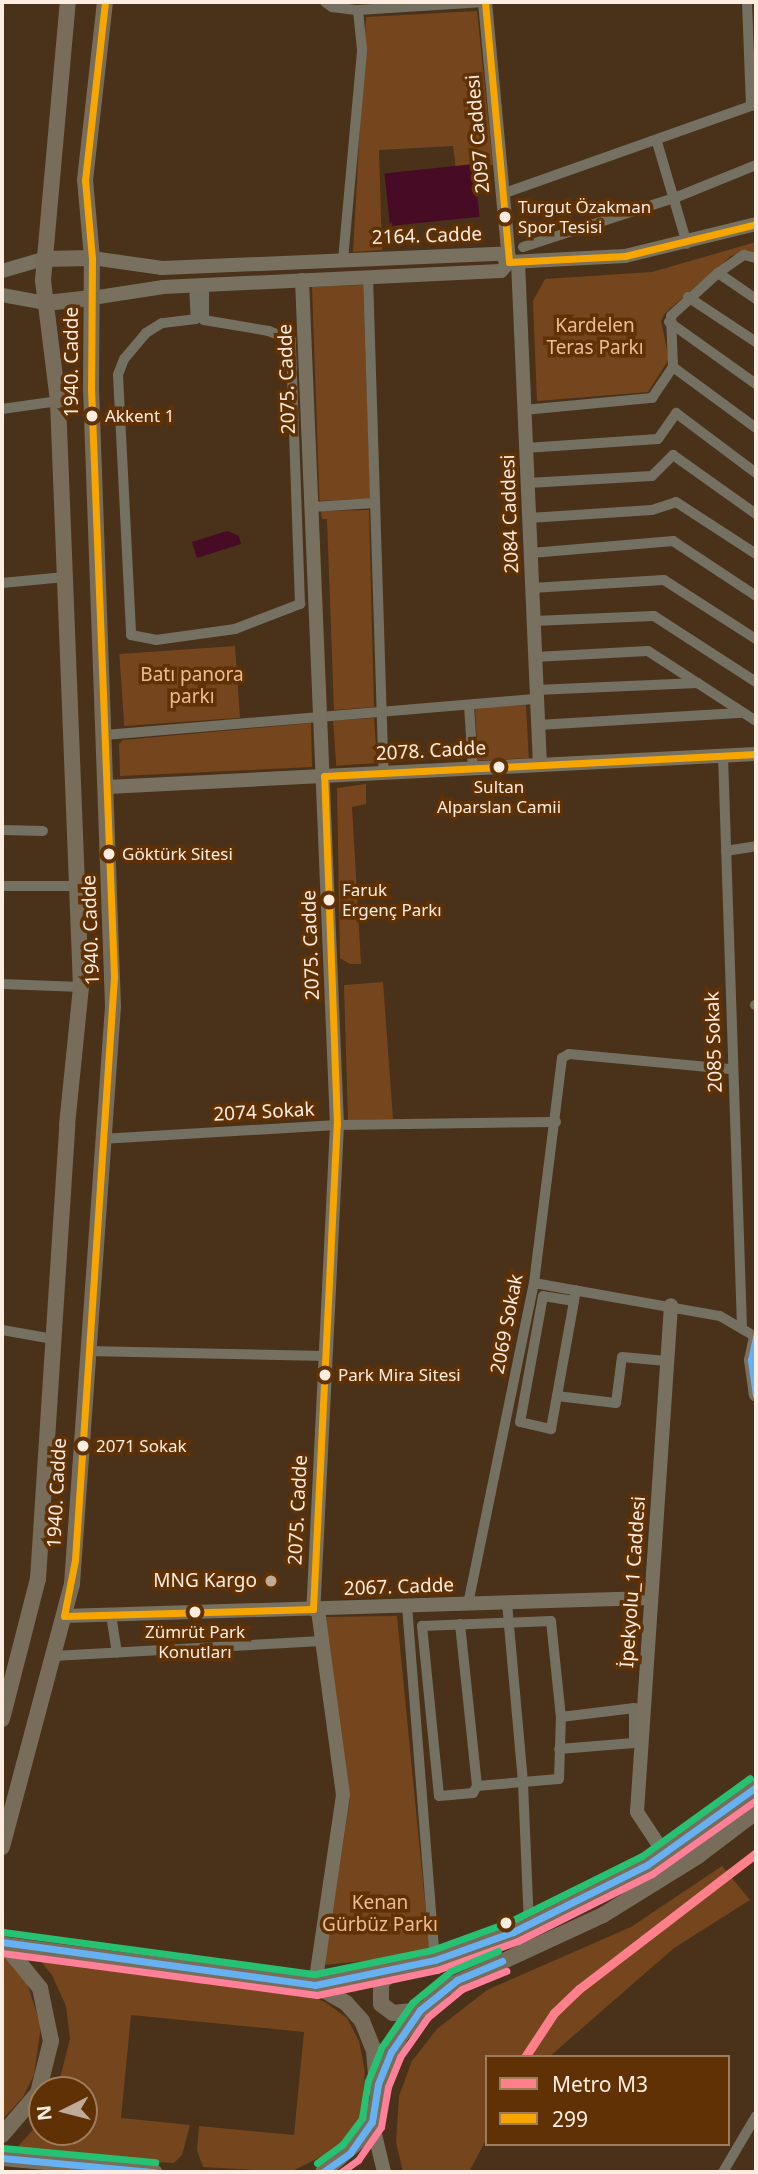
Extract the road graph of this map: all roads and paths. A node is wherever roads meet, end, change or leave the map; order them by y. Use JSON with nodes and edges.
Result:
{"nodes":[{"id":1,"x":68,"y":2,"type":"edge"},
{"id":2,"x":105,"y":2,"type":"edge"},
{"id":3,"x":325,"y":2,"type":"edge"},
{"id":4,"x":485,"y":2,"type":"edge"},
{"id":5,"x":747,"y":2,"type":"edge"},
{"id":6,"x":358,"y":10,"type":"junction"},
{"id":7,"x":754,"y":105,"type":"edge"},
{"id":8,"x":657,"y":142,"type":"junction"},
{"id":9,"x":756,"y":165,"type":"edge"},
{"id":10,"x":502,"y":194,"type":"junction"},
{"id":11,"x":677,"y":197,"type":"junction"},
{"id":12,"x":756,"y":224,"type":"edge"},
{"id":13,"x":687,"y":244,"type":"junction"},
{"id":14,"x":523,"y":247,"type":"dead end"},
{"id":15,"x":752,"y":256,"type":"edge"},
{"id":16,"x":92,"y":258,"type":"junction"},
{"id":17,"x":43,"y":259,"type":"junction"},
{"id":18,"x":343,"y":260,"type":"junction"},
{"id":19,"x":514,"y":262,"type":"junction"},
{"id":20,"x":2,"y":271,"type":"edge"},
{"id":21,"x":718,"y":273,"type":"junction"},
{"id":22,"x":368,"y":277,"type":"junction"},
{"id":23,"x":302,"y":280,"type":"junction"},
{"id":24,"x":199,"y":284,"type":"junction"},
{"id":25,"x":2,"y":295,"type":"edge"},
{"id":26,"x":688,"y":297,"type":"junction"},
{"id":27,"x":92,"y":298,"type":"junction"},
{"id":28,"x":756,"y":299,"type":"edge"},
{"id":29,"x":46,"y":303,"type":"junction"},
{"id":30,"x":200,"y":319,"type":"junction"},
{"id":31,"x":669,"y":322,"type":"junction"},
{"id":32,"x":756,"y":342,"type":"edge"},
{"id":33,"x":673,"y":367,"type":"junction"},
{"id":34,"x":756,"y":384,"type":"edge"},
{"id":35,"x":58,"y":401,"type":"junction"},
{"id":36,"x":2,"y":409,"type":"edge"},
{"id":37,"x":524,"y":410,"type":"junction"},
{"id":38,"x":756,"y":428,"type":"edge"},
{"id":39,"x":526,"y":448,"type":"junction"},
{"id":40,"x":756,"y":473,"type":"edge"},
{"id":41,"x":528,"y":482,"type":"junction"},
{"id":42,"x":374,"y":503,"type":"junction"},
{"id":43,"x":312,"y":507,"type":"junction"},
{"id":44,"x":756,"y":514,"type":"edge"},
{"id":45,"x":529,"y":518,"type":"junction"},
{"id":46,"x":531,"y":553,"type":"junction"},
{"id":47,"x":756,"y":554,"type":"edge"},
{"id":48,"x":65,"y":577,"type":"junction"},
{"id":49,"x":2,"y":583,"type":"edge"},
{"id":50,"x":532,"y":588,"type":"junction"},
{"id":51,"x":756,"y":596,"type":"edge"},
{"id":52,"x":533,"y":621,"type":"junction"},
{"id":53,"x":756,"y":639,"type":"edge"},
{"id":54,"x":535,"y":657,"type":"junction"},
{"id":55,"x":756,"y":682,"type":"edge"},
{"id":56,"x":698,"y":683,"type":"junction"},
{"id":57,"x":537,"y":694,"type":"junction"},
{"id":58,"x":469,"y":705,"type":"junction"},
{"id":59,"x":379,"y":712,"type":"junction"},
{"id":60,"x":743,"y":713,"type":"junction"},
{"id":61,"x":321,"y":717,"type":"junction"},
{"id":62,"x":756,"y":721,"type":"edge"},
{"id":63,"x":538,"y":725,"type":"junction"},
{"id":64,"x":105,"y":735,"type":"junction"},
{"id":65,"x":756,"y":754,"type":"edge"},
{"id":66,"x":723,"y":755,"type":"junction"},
{"id":67,"x":540,"y":765,"type":"junction"},
{"id":68,"x":473,"y":768,"type":"junction"},
{"id":69,"x":384,"y":773,"type":"junction"},
{"id":70,"x":324,"y":776,"type":"junction"},
{"id":71,"x":107,"y":787,"type":"junction"},
{"id":72,"x":2,"y":830,"type":"edge"},
{"id":73,"x":43,"y":831,"type":"dead end"},
{"id":74,"x":756,"y":846,"type":"edge"},
{"id":75,"x":726,"y":851,"type":"junction"},
{"id":76,"x":2,"y":886,"type":"edge"},
{"id":77,"x":78,"y":886,"type":"junction"},
{"id":78,"x":2,"y":984,"type":"edge"},
{"id":79,"x":81,"y":987,"type":"junction"},
{"id":80,"x":732,"y":1069,"type":"junction"},
{"id":81,"x":556,"y":1122,"type":"junction"},
{"id":82,"x":337,"y":1125,"type":"junction"},
{"id":83,"x":101,"y":1139,"type":"junction"},
{"id":84,"x":534,"y":1283,"type":"junction"},
{"id":85,"x":575,"y":1295,"type":"junction"},
{"id":86,"x":671,"y":1305,"type":"junction"},
{"id":87,"x":742,"y":1327,"type":"junction"},
{"id":88,"x":2,"y":1331,"type":"edge"},
{"id":89,"x":756,"y":1337,"type":"edge"},
{"id":90,"x":53,"y":1339,"type":"junction"},
{"id":91,"x":86,"y":1351,"type":"junction"},
{"id":92,"x":326,"y":1356,"type":"junction"},
{"id":93,"x":667,"y":1361,"type":"junction"},
{"id":94,"x":756,"y":1389,"type":"edge"},
{"id":95,"x":557,"y":1396,"type":"junction"},
{"id":96,"x":651,"y":1598,"type":"junction"},
{"id":97,"x":507,"y":1603,"type":"junction"},
{"id":98,"x":468,"y":1604,"type":"junction"},
{"id":99,"x":407,"y":1606,"type":"junction"},
{"id":100,"x":315,"y":1609,"type":"junction"},
{"id":101,"x":111,"y":1615,"type":"junction"},
{"id":102,"x":64,"y":1616,"type":"junction"},
{"id":103,"x":509,"y":1623,"type":"junction"},
{"id":104,"x":460,"y":1624,"type":"junction"},
{"id":105,"x":323,"y":1641,"type":"junction"},
{"id":106,"x":117,"y":1653,"type":"junction"},
{"id":107,"x":54,"y":1656,"type":"junction"},
{"id":108,"x":5,"y":1691,"type":"edge"},
{"id":109,"x":561,"y":1717,"type":"junction"},
{"id":110,"x":2,"y":1719,"type":"edge"},
{"id":111,"x":559,"y":1749,"type":"junction"},
{"id":112,"x":523,"y":1783,"type":"junction"},
{"id":113,"x":477,"y":1786,"type":"junction"},
{"id":114,"x":756,"y":1787,"type":"edge"},
{"id":115,"x":756,"y":1812,"type":"edge"},
{"id":116,"x":2,"y":1847,"type":"edge"},
{"id":117,"x":664,"y":1853,"type":"junction"},
{"id":118,"x":528,"y":1925,"type":"junction"},
{"id":119,"x":4,"y":1944,"type":"edge"},
{"id":120,"x":435,"y":1960,"type":"junction"},
{"id":121,"x":396,"y":1968,"type":"junction"},
{"id":122,"x":314,"y":1985,"type":"junction"},
{"id":123,"x":420,"y":2010,"type":"junction"},
{"id":124,"x":378,"y":2084,"type":"junction"},
{"id":125,"x":756,"y":2116,"type":"edge"},
{"id":126,"x":372,"y":2122,"type":"junction"},
{"id":127,"x":2,"y":2135,"type":"edge"},
{"id":128,"x":2,"y":2158,"type":"edge"},
{"id":129,"x":96,"y":2170,"type":"edge"},
{"id":130,"x":130,"y":2171,"type":"edge"},
{"id":131,"x":154,"y":2172,"type":"edge"},
{"id":132,"x":323,"y":2172,"type":"edge"},
{"id":133,"x":384,"y":2172,"type":"edge"},
{"id":134,"x":723,"y":2172,"type":"edge"}],
"edges":[{"from":1,"to":17,"type":"main road","name":"1940. Cadde"},
{"from":2,"to":16,"type":"main road","name":"1940. Cadde"},
{"from":3,"to":6,"type":"street"},
{"from":4,"to":6,"type":"street"},
{"from":4,"to":10,"type":"street","name":"2097 Caddesi"},
{"from":5,"to":7,"type":"street"},
{"from":6,"to":18,"type":"street"},
{"from":7,"to":8,"type":"street"},
{"from":8,"to":10,"type":"street"},
{"from":8,"to":11,"type":"street"},
{"from":9,"to":11,"type":"street"},
{"from":10,"to":19,"type":"street","name":"2097 Caddesi"},
{"from":11,"to":13,"type":"street"},
{"from":11,"to":14,"type":"street"},
{"from":12,"to":13,"type":"street"},
{"from":13,"to":19,"type":"street"},
{"from":15,"to":21,"type":"street"},
{"from":16,"to":17,"type":"main road","name":"2164. Cadde"},
{"from":16,"to":18,"type":"street","name":"2164. Cadde"},
{"from":16,"to":27,"type":"main road","name":"1940. Cadde"},
{"from":17,"to":20,"type":"street","name":"2164. Cadde"},
{"from":17,"to":29,"type":"main road","name":"1940. Cadde"},
{"from":18,"to":19,"type":"street","name":"2164. Cadde"},
{"from":19,"to":22,"type":"street","name":"2164. Cadde"},
{"from":19,"to":37,"type":"street","name":"2084 Caddesi"},
{"from":21,"to":26,"type":"street"},
{"from":21,"to":28,"type":"street"},
{"from":22,"to":23,"type":"street","name":"2164. Cadde"},
{"from":22,"to":42,"type":"street"},
{"from":23,"to":24,"type":"street","name":"2164. Cadde"},
{"from":23,"to":43,"type":"street","name":"2075. Cadde"},
{"from":24,"to":27,"type":"street","name":"2164. Cadde"},
{"from":24,"to":30,"type":"street"},
{"from":25,"to":29,"type":"street","name":"2164. Cadde"},
{"from":26,"to":31,"type":"street"},
{"from":26,"to":32,"type":"street"},
{"from":27,"to":29,"type":"main road","name":"2164. Cadde"},
{"from":27,"to":64,"type":"main road","name":"1940. Cadde"},
{"from":29,"to":35,"type":"main road","name":"1940. Cadde"},
{"from":30,"to":30,"type":"street"},
{"from":31,"to":33,"type":"street"},
{"from":31,"to":34,"type":"street"},
{"from":33,"to":37,"type":"street"},
{"from":33,"to":38,"type":"street"},
{"from":35,"to":36,"type":"street"},
{"from":35,"to":48,"type":"main road","name":"1940. Cadde"},
{"from":37,"to":39,"type":"street","name":"2084 Caddesi"},
{"from":39,"to":40,"type":"street"},
{"from":39,"to":41,"type":"street","name":"2084 Caddesi"},
{"from":41,"to":44,"type":"street"},
{"from":41,"to":45,"type":"street","name":"2084 Caddesi"},
{"from":42,"to":43,"type":"street"},
{"from":42,"to":59,"type":"street"},
{"from":43,"to":61,"type":"street","name":"2075. Cadde"},
{"from":45,"to":46,"type":"street","name":"2084 Caddesi"},
{"from":45,"to":47,"type":"street"},
{"from":46,"to":50,"type":"street","name":"2084 Caddesi"},
{"from":46,"to":51,"type":"street"},
{"from":48,"to":49,"type":"street"},
{"from":48,"to":77,"type":"main road","name":"1940. Cadde"},
{"from":50,"to":52,"type":"street","name":"2084 Caddesi"},
{"from":50,"to":53,"type":"street"},
{"from":52,"to":54,"type":"street","name":"2084 Caddesi"},
{"from":52,"to":55,"type":"street"},
{"from":54,"to":56,"type":"street"},
{"from":54,"to":57,"type":"street","name":"2084 Caddesi"},
{"from":56,"to":57,"type":"street"},
{"from":56,"to":60,"type":"street"},
{"from":57,"to":58,"type":"street"},
{"from":57,"to":63,"type":"street","name":"2084 Caddesi"},
{"from":58,"to":59,"type":"street"},
{"from":58,"to":68,"type":"street"},
{"from":59,"to":61,"type":"street"},
{"from":59,"to":69,"type":"street"},
{"from":60,"to":62,"type":"street"},
{"from":60,"to":63,"type":"street"},
{"from":61,"to":64,"type":"street"},
{"from":61,"to":70,"type":"street","name":"2075. Cadde"},
{"from":63,"to":67,"type":"street","name":"2084 Caddesi"},
{"from":64,"to":71,"type":"main road","name":"1940. Cadde"},
{"from":65,"to":66,"type":"street","name":"2078. Cadde"},
{"from":66,"to":67,"type":"street","name":"2078. Cadde"},
{"from":66,"to":75,"type":"street","name":"2085 Sokak"},
{"from":67,"to":68,"type":"street","name":"2078. Cadde"},
{"from":68,"to":69,"type":"street","name":"2078. Cadde"},
{"from":69,"to":70,"type":"street","name":"2078. Cadde"},
{"from":70,"to":71,"type":"street","name":"2078. Cadde"},
{"from":70,"to":82,"type":"street","name":"2075. Cadde"},
{"from":71,"to":83,"type":"main road","name":"1940. Cadde"},
{"from":72,"to":73,"type":"street"},
{"from":74,"to":75,"type":"street"},
{"from":75,"to":80,"type":"street","name":"2085 Sokak"},
{"from":76,"to":77,"type":"street"},
{"from":77,"to":79,"type":"main road","name":"1940. Cadde"},
{"from":78,"to":79,"type":"street"},
{"from":79,"to":90,"type":"main road","name":"1940. Cadde"},
{"from":80,"to":81,"type":"street","name":"2069 Sokak"},
{"from":80,"to":87,"type":"street","name":"2085 Sokak"},
{"from":81,"to":82,"type":"street","name":"2074 Sokak"},
{"from":81,"to":84,"type":"street","name":"2069 Sokak"},
{"from":82,"to":83,"type":"street","name":"2074 Sokak"},
{"from":82,"to":92,"type":"street","name":"2075. Cadde"},
{"from":83,"to":91,"type":"main road","name":"1940. Cadde"},
{"from":84,"to":85,"type":"street"},
{"from":84,"to":98,"type":"street","name":"2069 Sokak"},
{"from":85,"to":86,"type":"street"},
{"from":85,"to":95,"type":"street"},
{"from":85,"to":95,"type":"street"},
{"from":86,"to":87,"type":"street"},
{"from":86,"to":93,"type":"street","name":"İpekyolu_1 Caddesi"},
{"from":87,"to":89,"type":"street"},
{"from":88,"to":90,"type":"street"},
{"from":89,"to":94,"type":"street"},
{"from":90,"to":108,"type":"main road","name":"1940. Cadde"},
{"from":91,"to":92,"type":"street"},
{"from":91,"to":102,"type":"main road","name":"1940. Cadde"},
{"from":92,"to":100,"type":"street","name":"2075. Cadde"},
{"from":93,"to":95,"type":"street"},
{"from":93,"to":96,"type":"street","name":"İpekyolu_1 Caddesi"},
{"from":96,"to":97,"type":"street","name":"2067. Cadde"},
{"from":96,"to":117,"type":"street","name":"İpekyolu_1 Caddesi"},
{"from":97,"to":98,"type":"street","name":"2067. Cadde"},
{"from":97,"to":103,"type":"street"},
{"from":98,"to":99,"type":"street","name":"2067. Cadde"},
{"from":99,"to":100,"type":"street","name":"2067. Cadde"},
{"from":99,"to":120,"type":"street"},
{"from":100,"to":101,"type":"street","name":"2067. Cadde"},
{"from":100,"to":105,"type":"street","name":"2075. Cadde"},
{"from":101,"to":102,"type":"street","name":"2067. Cadde"},
{"from":101,"to":106,"type":"street"},
{"from":102,"to":107,"type":"main road","name":"1940. Cadde"},
{"from":103,"to":104,"type":"street"},
{"from":103,"to":109,"type":"street"},
{"from":103,"to":112,"type":"street"},
{"from":104,"to":113,"type":"street"},
{"from":104,"to":113,"type":"street"},
{"from":105,"to":106,"type":"street"},
{"from":105,"to":122,"type":"street","name":"2075. Cadde"},
{"from":106,"to":107,"type":"street"},
{"from":107,"to":116,"type":"main road","name":"1940. Cadde"},
{"from":108,"to":110,"type":"main road","name":"1940. Cadde"},
{"from":109,"to":111,"type":"street"},
{"from":109,"to":111,"type":"street"},
{"from":111,"to":112,"type":"street"},
{"from":112,"to":113,"type":"street"},
{"from":112,"to":118,"type":"street"},
{"from":114,"to":117,"type":"main road"},
{"from":115,"to":123,"type":"main road"},
{"from":117,"to":118,"type":"main road"},
{"from":118,"to":120,"type":"main road"},
{"from":119,"to":122,"type":"main road"},
{"from":119,"to":127,"type":"main road"},
{"from":120,"to":121,"type":"main road"},
{"from":121,"to":122,"type":"main road"},
{"from":121,"to":123,"type":"main road"},
{"from":122,"to":124,"type":"main road"},
{"from":123,"to":124,"type":"main road"},
{"from":124,"to":126,"type":"main road"},
{"from":125,"to":134,"type":"street"},
{"from":126,"to":132,"type":"main road"},
{"from":126,"to":133,"type":"street"},
{"from":128,"to":129,"type":"main road"},
{"from":129,"to":130,"type":"main road"},
{"from":130,"to":131,"type":"main road"}]}
